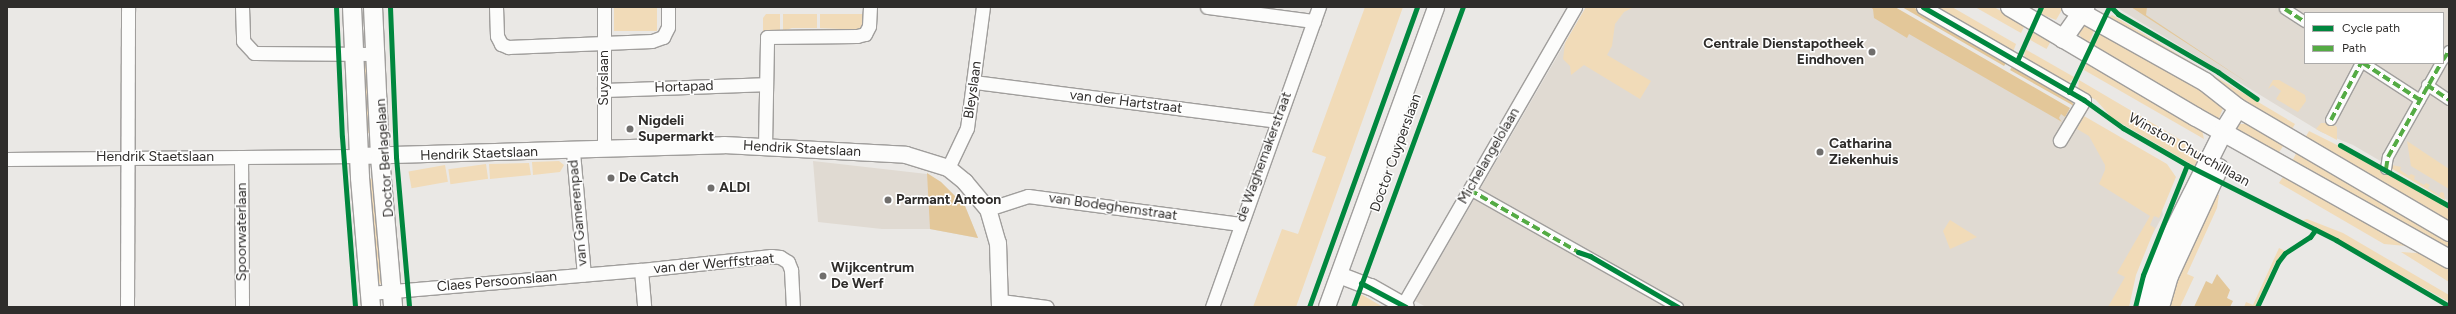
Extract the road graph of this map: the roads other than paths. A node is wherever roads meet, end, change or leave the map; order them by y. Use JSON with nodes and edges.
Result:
{"nodes":[{"id":1,"x":128,"y":7,"type":"edge"},
{"id":2,"x":242,"y":7,"type":"edge"},
{"id":3,"x":352,"y":7,"type":"edge"},
{"id":4,"x":373,"y":7,"type":"edge"},
{"id":5,"x":496,"y":7,"type":"edge"},
{"id":6,"x":604,"y":7,"type":"edge"},
{"id":7,"x":668,"y":7,"type":"edge"},
{"id":8,"x":870,"y":7,"type":"edge"},
{"id":9,"x":983,"y":7,"type":"edge"},
{"id":10,"x":1207,"y":7,"type":"edge"},
{"id":11,"x":1319,"y":7,"type":"edge"},
{"id":12,"x":1436,"y":7,"type":"edge"},
{"id":13,"x":1575,"y":7,"type":"edge"},
{"id":14,"x":1923,"y":7,"type":"edge"},
{"id":15,"x":2010,"y":7,"type":"edge"},
{"id":16,"x":2077,"y":8,"type":"edge"},
{"id":17,"x":2285,"y":9,"type":"dead end"},
{"id":18,"x":1314,"y":21,"type":"junction"},
{"id":19,"x":2304,"y":21,"type":"edge"},
{"id":20,"x":2063,"y":39,"type":"junction"},
{"id":21,"x":604,"y":42,"type":"junction"},
{"id":22,"x":353,"y":54,"type":"junction"},
{"id":23,"x":374,"y":54,"type":"junction"},
{"id":24,"x":2361,"y":64,"type":"edge"},
{"id":25,"x":2364,"y":64,"type":"edge"},
{"id":26,"x":2441,"y":64,"type":"edge"},
{"id":27,"x":974,"y":82,"type":"junction"},
{"id":28,"x":764,"y":84,"type":"junction"},
{"id":29,"x":2427,"y":85,"type":"junction"},
{"id":30,"x":604,"y":90,"type":"junction"},
{"id":31,"x":2420,"y":100,"type":"junction"},
{"id":32,"x":2449,"y":100,"type":"edge"},
{"id":33,"x":2238,"y":108,"type":"junction"},
{"id":34,"x":2331,"y":120,"type":"dead end"},
{"id":35,"x":1278,"y":121,"type":"junction"},
{"id":36,"x":2227,"y":134,"type":"junction"},
{"id":37,"x":2060,"y":140,"type":"dead end"},
{"id":38,"x":765,"y":146,"type":"junction"},
{"id":39,"x":604,"y":149,"type":"junction"},
{"id":40,"x":573,"y":152,"type":"junction"},
{"id":41,"x":359,"y":156,"type":"junction"},
{"id":42,"x":127,"y":157,"type":"junction"},
{"id":43,"x":242,"y":157,"type":"junction"},
{"id":44,"x":380,"y":157,"type":"junction"},
{"id":45,"x":7,"y":159,"type":"edge"},
{"id":46,"x":948,"y":168,"type":"junction"},
{"id":47,"x":2386,"y":169,"type":"dead end"},
{"id":48,"x":1470,"y":190,"type":"junction"},
{"id":49,"x":988,"y":209,"type":"junction"},
{"id":50,"x":1240,"y":224,"type":"junction"},
{"id":51,"x":2449,"y":232,"type":"edge"},
{"id":52,"x":2449,"y":259,"type":"edge"},
{"id":53,"x":641,"y":270,"type":"junction"},
{"id":54,"x":584,"y":275,"type":"junction"},
{"id":55,"x":1339,"y":275,"type":"junction"},
{"id":56,"x":392,"y":299,"type":"edge"},
{"id":57,"x":371,"y":300,"type":"edge"},
{"id":58,"x":1000,"y":304,"type":"edge"},
{"id":59,"x":1405,"y":306,"type":"edge"},
{"id":60,"x":127,"y":307,"type":"edge"},
{"id":61,"x":242,"y":307,"type":"edge"},
{"id":62,"x":644,"y":307,"type":"edge"},
{"id":63,"x":793,"y":307,"type":"edge"},
{"id":64,"x":1047,"y":307,"type":"edge"},
{"id":65,"x":1212,"y":307,"type":"edge"},
{"id":66,"x":1327,"y":307,"type":"edge"},
{"id":67,"x":1678,"y":307,"type":"edge"},
{"id":68,"x":2147,"y":307,"type":"edge"},
{"id":69,"x":2160,"y":307,"type":"edge"}],
"edges":[{"from":1,"to":42,"type":"street"},
{"from":2,"to":22,"type":"street"},
{"from":3,"to":22,"type":"main road","name":"Doctor Berlagelaan"},
{"from":4,"to":23,"type":"main road","name":"Doctor Berlagelaan"},
{"from":5,"to":21,"type":"street"},
{"from":6,"to":21,"type":"street","name":"Suyslaan"},
{"from":7,"to":21,"type":"street"},
{"from":8,"to":28,"type":"street"},
{"from":9,"to":27,"type":"street","name":"Bleyslaan"},
{"from":10,"to":18,"type":"street"},
{"from":11,"to":18,"type":"street","name":"de Waghemakerstraat"},
{"from":12,"to":55,"type":"street","name":"Doctor Cuyperslaan"},
{"from":13,"to":48,"type":"street","name":"Michelangelolaan"},
{"from":14,"to":37,"type":"street"},
{"from":15,"to":20,"type":"main road"},
{"from":16,"to":20,"type":"main road"},
{"from":16,"to":33,"type":"main road"},
{"from":17,"to":19,"type":"street"},
{"from":18,"to":35,"type":"street","name":"de Waghemakerstraat"},
{"from":20,"to":36,"type":"main road"},
{"from":21,"to":30,"type":"street","name":"Suyslaan"},
{"from":22,"to":23,"type":"street"},
{"from":22,"to":41,"type":"main road","name":"Doctor Berlagelaan"},
{"from":23,"to":44,"type":"main road","name":"Doctor Berlagelaan"},
{"from":24,"to":34,"type":"street"},
{"from":25,"to":31,"type":"street"},
{"from":26,"to":29,"type":"street"},
{"from":27,"to":35,"type":"street","name":"van der Hartstraat"},
{"from":27,"to":46,"type":"street","name":"Bleyslaan"},
{"from":28,"to":30,"type":"street","name":"Hortapad"},
{"from":28,"to":38,"type":"street"},
{"from":29,"to":31,"type":"street"},
{"from":29,"to":32,"type":"street"},
{"from":30,"to":39,"type":"street","name":"Suyslaan"},
{"from":31,"to":47,"type":"street"},
{"from":33,"to":36,"type":"main road"},
{"from":33,"to":51,"type":"main road"},
{"from":35,"to":50,"type":"street","name":"de Waghemakerstraat"},
{"from":36,"to":52,"type":"main road"},
{"from":36,"to":68,"type":"main road"},
{"from":36,"to":69,"type":"main road"},
{"from":38,"to":39,"type":"street","name":"Hendrik Staetslaan"},
{"from":38,"to":46,"type":"street","name":"Hendrik Staetslaan"},
{"from":39,"to":40,"type":"street","name":"Hendrik Staetslaan"},
{"from":40,"to":44,"type":"street","name":"Hendrik Staetslaan"},
{"from":40,"to":54,"type":"street","name":"van Gamerenpad"},
{"from":41,"to":43,"type":"street","name":"Hendrik Staetslaan"},
{"from":41,"to":44,"type":"street","name":"Hendrik Staetslaan"},
{"from":41,"to":57,"type":"main road","name":"Doctor Berlagelaan"},
{"from":42,"to":43,"type":"street","name":"Hendrik Staetslaan"},
{"from":42,"to":45,"type":"street","name":"Hendrik Staetslaan"},
{"from":42,"to":60,"type":"street"},
{"from":43,"to":61,"type":"street","name":"Spoorwaterlaan"},
{"from":44,"to":56,"type":"main road","name":"Doctor Berlagelaan"},
{"from":46,"to":49,"type":"street"},
{"from":48,"to":59,"type":"street","name":"Michelangelolaan"},
{"from":48,"to":67,"type":"street"},
{"from":49,"to":50,"type":"street","name":"van Bodeghemstraat"},
{"from":49,"to":58,"type":"street"},
{"from":50,"to":65,"type":"street","name":"de Waghemakerstraat"},
{"from":53,"to":54,"type":"street","name":"Claes Persoonslaan"},
{"from":53,"to":62,"type":"street"},
{"from":53,"to":63,"type":"street","name":"van der Werffstraat"},
{"from":54,"to":56,"type":"street","name":"Claes Persoonslaan"},
{"from":55,"to":59,"type":"street","name":"Michelangelolaan"},
{"from":55,"to":66,"type":"street","name":"Doctor Cuyperslaan"},
{"from":56,"to":57,"type":"street","name":"Claes Persoonslaan"},
{"from":58,"to":64,"type":"street"}]}
